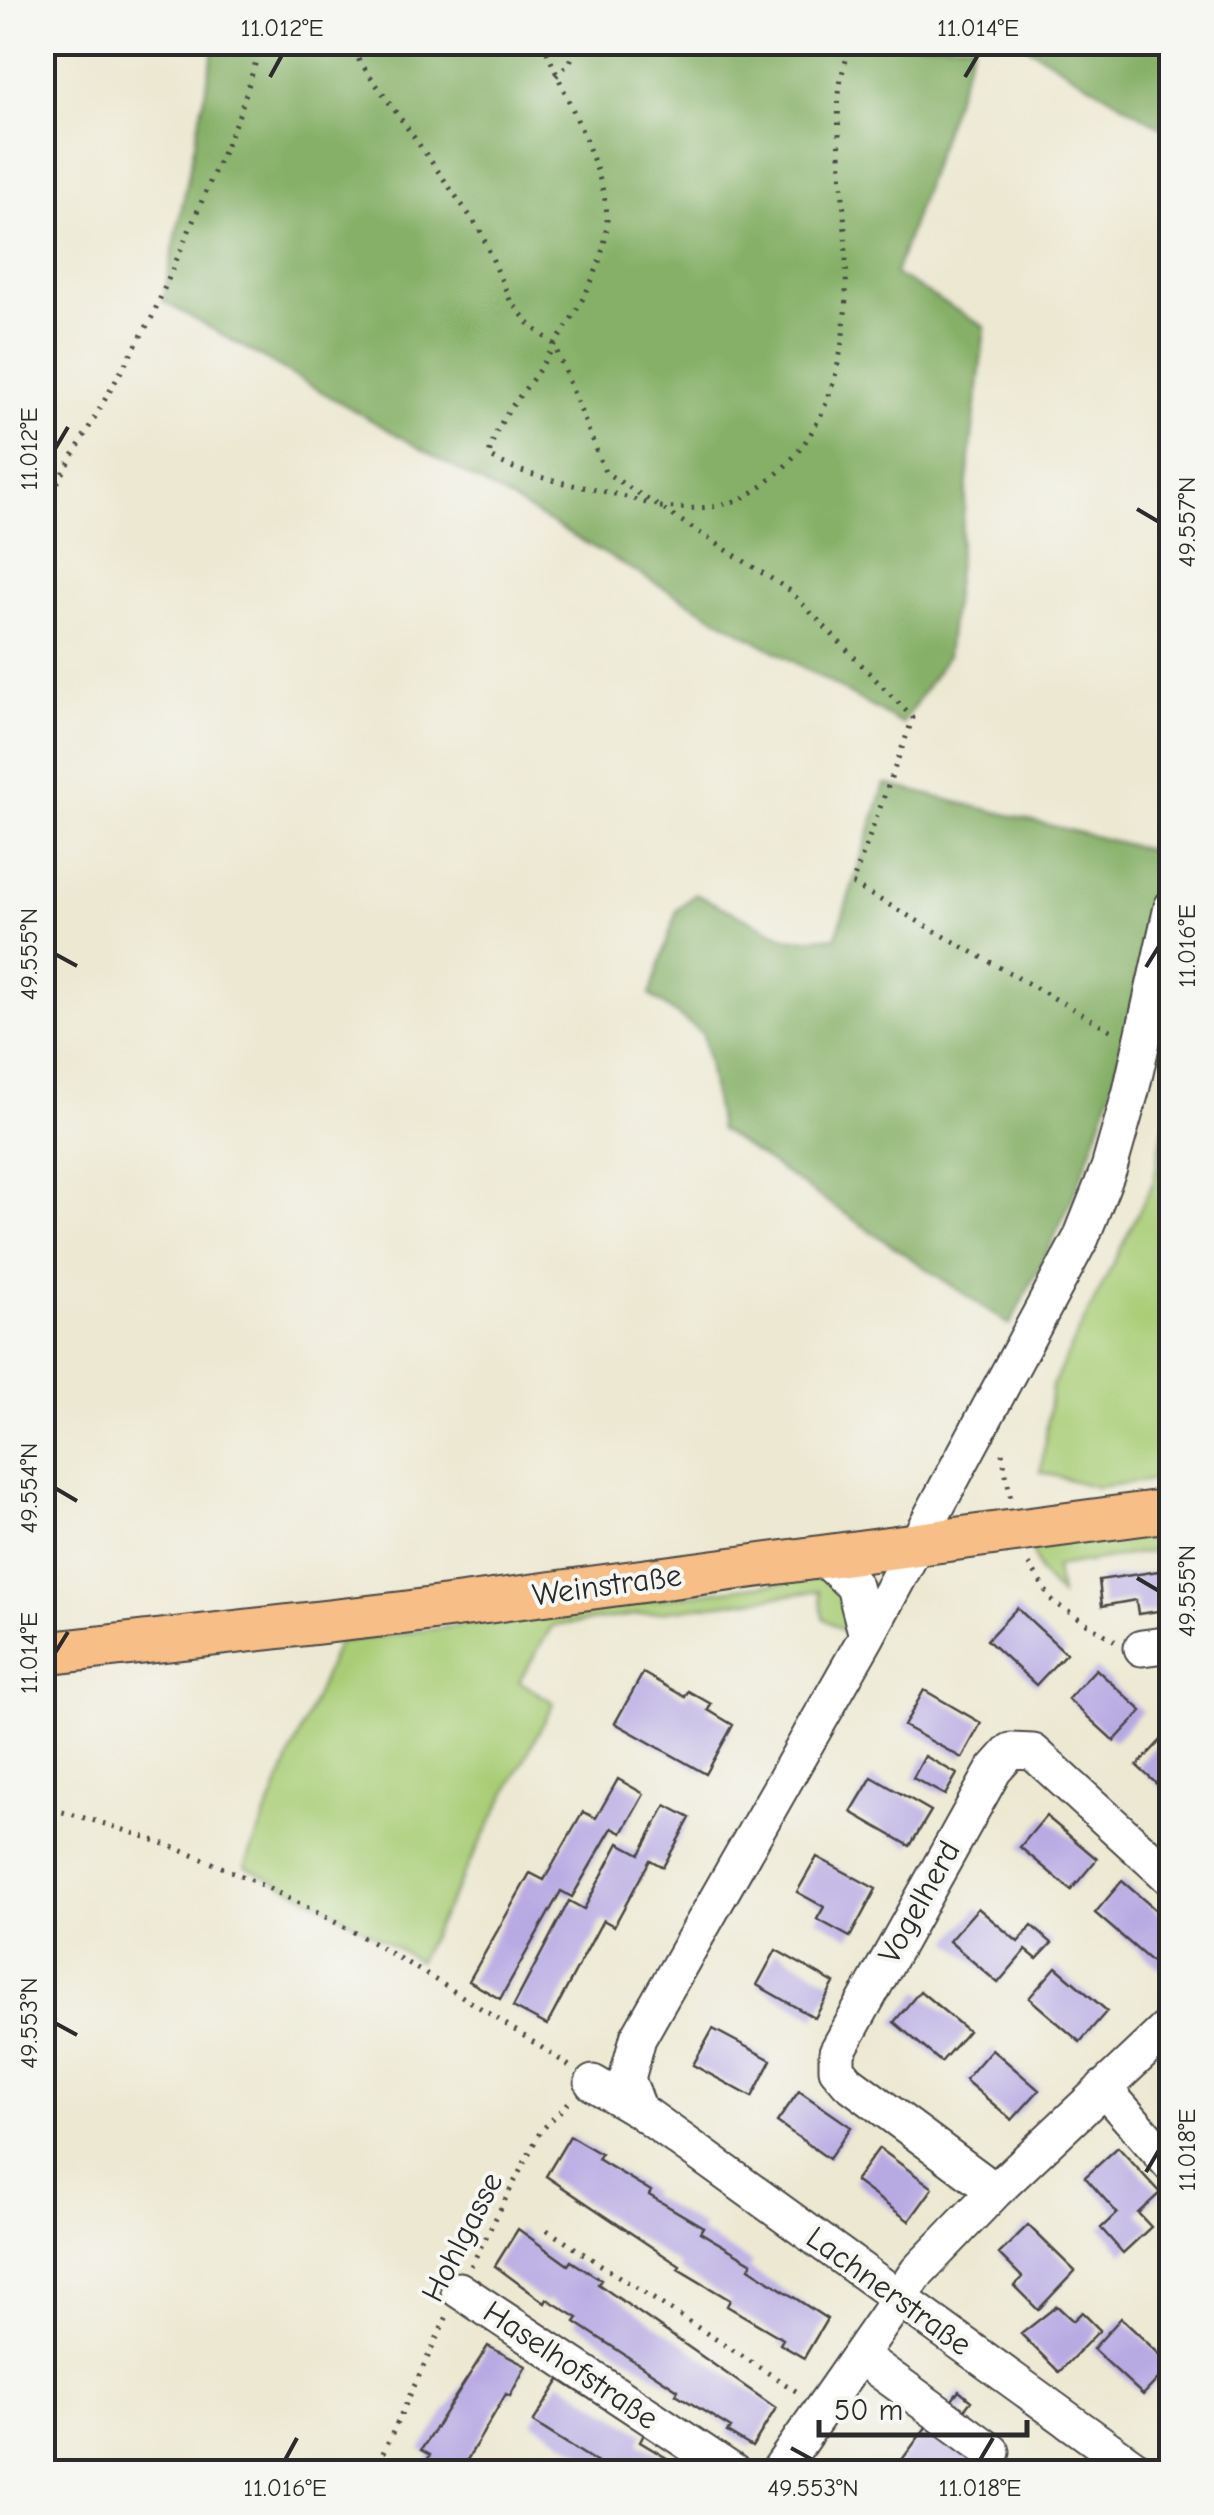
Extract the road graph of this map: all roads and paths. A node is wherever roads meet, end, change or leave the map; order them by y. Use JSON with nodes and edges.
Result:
{"nodes":[{"id":1,"x":262,"y":42,"type":"edge"},
{"id":2,"x":346,"y":42,"type":"edge"},
{"id":3,"x":542,"y":42,"type":"edge"},
{"id":4,"x":578,"y":42,"type":"edge"},
{"id":5,"x":855,"y":42,"type":"edge"},
{"id":6,"x":556,"y":76,"type":"junction"},
{"id":7,"x":554,"y":344,"type":"junction"},
{"id":8,"x":659,"y":507,"type":"junction"},
{"id":9,"x":42,"y":510,"type":"edge"},
{"id":10,"x":1172,"y":907,"type":"edge"},
{"id":11,"x":1142,"y":1047,"type":"junction"},
{"id":12,"x":1172,"y":1510,"type":"edge"},
{"id":13,"x":1020,"y":1531,"type":"junction"},
{"id":14,"x":916,"y":1544,"type":"junction"},
{"id":15,"x":824,"y":1558,"type":"junction"},
{"id":16,"x":867,"y":1636,"type":"junction"},
{"id":17,"x":1145,"y":1645,"type":"edge"},
{"id":18,"x":42,"y":1654,"type":"edge"},
{"id":19,"x":42,"y":1807,"type":"edge"},
{"id":20,"x":1172,"y":1878,"type":"edge"},
{"id":21,"x":1172,"y":2024,"type":"edge"},
{"id":22,"x":594,"y":2083,"type":"junction"},
{"id":23,"x":1103,"y":2088,"type":"junction"},
{"id":24,"x":639,"y":2110,"type":"junction"},
{"id":25,"x":1172,"y":2166,"type":"edge"},
{"id":26,"x":995,"y":2191,"type":"junction"},
{"id":27,"x":548,"y":2230,"type":"dead end"},
{"id":28,"x":459,"y":2290,"type":"junction"},
{"id":29,"x":898,"y":2297,"type":"junction"},
{"id":30,"x":860,"y":2356,"type":"junction"},
{"id":31,"x":822,"y":2408,"type":"junction"},
{"id":32,"x":992,"y":2452,"type":"dead end"},
{"id":33,"x":374,"y":2472,"type":"edge"},
{"id":34,"x":734,"y":2472,"type":"edge"},
{"id":35,"x":778,"y":2472,"type":"edge"},
{"id":36,"x":1140,"y":2472,"type":"edge"}],
"edges":[{"from":1,"to":9,"type":"path"},
{"from":2,"to":7,"type":"path"},
{"from":3,"to":6,"type":"path"},
{"from":4,"to":6,"type":"path"},
{"from":5,"to":8,"type":"path"},
{"from":6,"to":7,"type":"path"},
{"from":7,"to":8,"type":"path"},
{"from":7,"to":8,"type":"path"},
{"from":8,"to":11,"type":"path"},
{"from":10,"to":11,"type":"street"},
{"from":11,"to":14,"type":"street"},
{"from":12,"to":13,"type":"main road","name":"Weinstraße"},
{"from":13,"to":14,"type":"main road","name":"Weinstraße"},
{"from":13,"to":17,"type":"path"},
{"from":14,"to":15,"type":"main road","name":"Weinstraße"},
{"from":14,"to":16,"type":"street"},
{"from":15,"to":16,"type":"street"},
{"from":15,"to":18,"type":"main road","name":"Weinstraße"},
{"from":16,"to":24,"type":"street"},
{"from":19,"to":22,"type":"path"},
{"from":20,"to":26,"type":"street","name":"Vogelherd"},
{"from":21,"to":23,"type":"street"},
{"from":22,"to":24,"type":"street","name":"Lachnerstraße"},
{"from":22,"to":28,"type":"path","name":"Hohlgasse"},
{"from":23,"to":25,"type":"street"},
{"from":23,"to":26,"type":"street"},
{"from":24,"to":29,"type":"street","name":"Lachnerstraße"},
{"from":26,"to":29,"type":"street"},
{"from":27,"to":31,"type":"path"},
{"from":28,"to":33,"type":"path","name":"Hohlgasse"},
{"from":28,"to":34,"type":"street","name":"Haselhofstraße"},
{"from":29,"to":30,"type":"street"},
{"from":29,"to":36,"type":"street","name":"Lachnerstraße"},
{"from":30,"to":31,"type":"street"},
{"from":30,"to":32,"type":"street"},
{"from":31,"to":35,"type":"street"}]}
